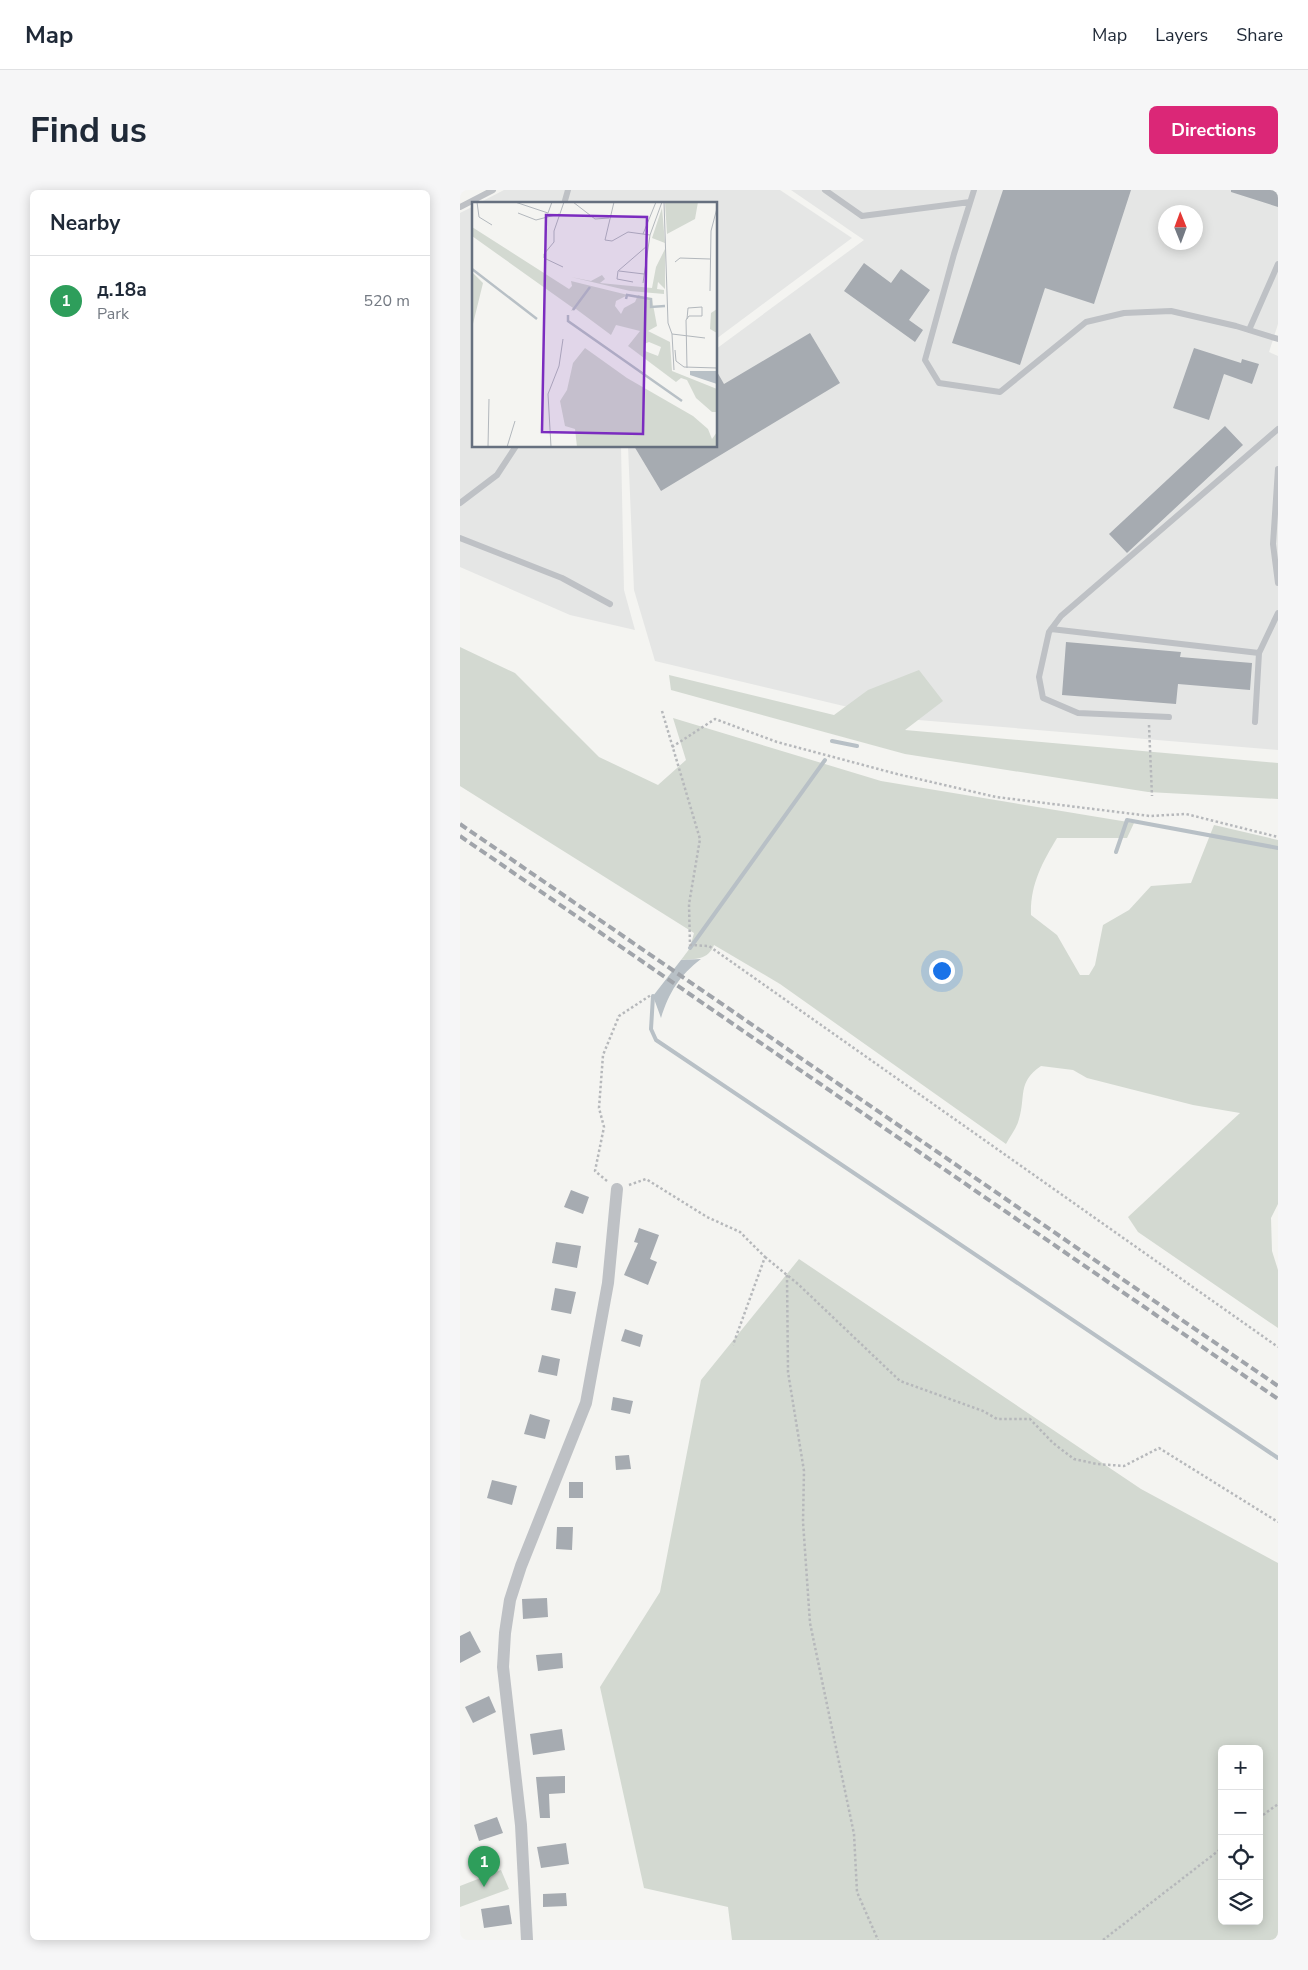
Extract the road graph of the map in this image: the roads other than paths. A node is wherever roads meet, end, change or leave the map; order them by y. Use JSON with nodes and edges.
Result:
{"nodes":[{"id":1,"x":493,"y":190,"type":"edge"},
{"id":2,"x":825,"y":190,"type":"edge"},
{"id":3,"x":974,"y":190,"type":"edge"},
{"id":4,"x":970,"y":202,"type":"junction"},
{"id":5,"x":460,"y":207,"type":"edge"},
{"id":6,"x":1278,"y":264,"type":"edge"},
{"id":7,"x":1249,"y":330,"type":"junction"},
{"id":8,"x":1278,"y":338,"type":"edge"},
{"id":9,"x":1278,"y":429,"type":"edge"},
{"id":10,"x":515,"y":448,"type":"edge"},
{"id":11,"x":1278,"y":469,"type":"edge"},
{"id":12,"x":460,"y":503,"type":"edge"},
{"id":13,"x":460,"y":538,"type":"edge"},
{"id":14,"x":1278,"y":583,"type":"edge"},
{"id":15,"x":610,"y":604,"type":"dead end"},
{"id":16,"x":1278,"y":613,"type":"edge"},
{"id":17,"x":1052,"y":629,"type":"junction"},
{"id":18,"x":1259,"y":653,"type":"junction"},
{"id":19,"x":1169,"y":717,"type":"dead end"},
{"id":20,"x":1255,"y":722,"type":"dead end"},
{"id":21,"x":617,"y":1189,"type":"road end"},
{"id":22,"x":527,"y":1940,"type":"edge"}],
"edges":[{"from":1,"to":5,"type":"lane"},
{"from":2,"to":4,"type":"lane"},
{"from":3,"to":4,"type":"lane"},
{"from":4,"to":7,"type":"lane"},
{"from":6,"to":7,"type":"lane"},
{"from":7,"to":8,"type":"lane"},
{"from":9,"to":17,"type":"lane"},
{"from":10,"to":12,"type":"lane"},
{"from":11,"to":14,"type":"lane"},
{"from":13,"to":15,"type":"lane"},
{"from":16,"to":18,"type":"lane"},
{"from":17,"to":18,"type":"lane"},
{"from":17,"to":19,"type":"lane"},
{"from":18,"to":20,"type":"lane"},
{"from":21,"to":22,"type":"street"}]}
